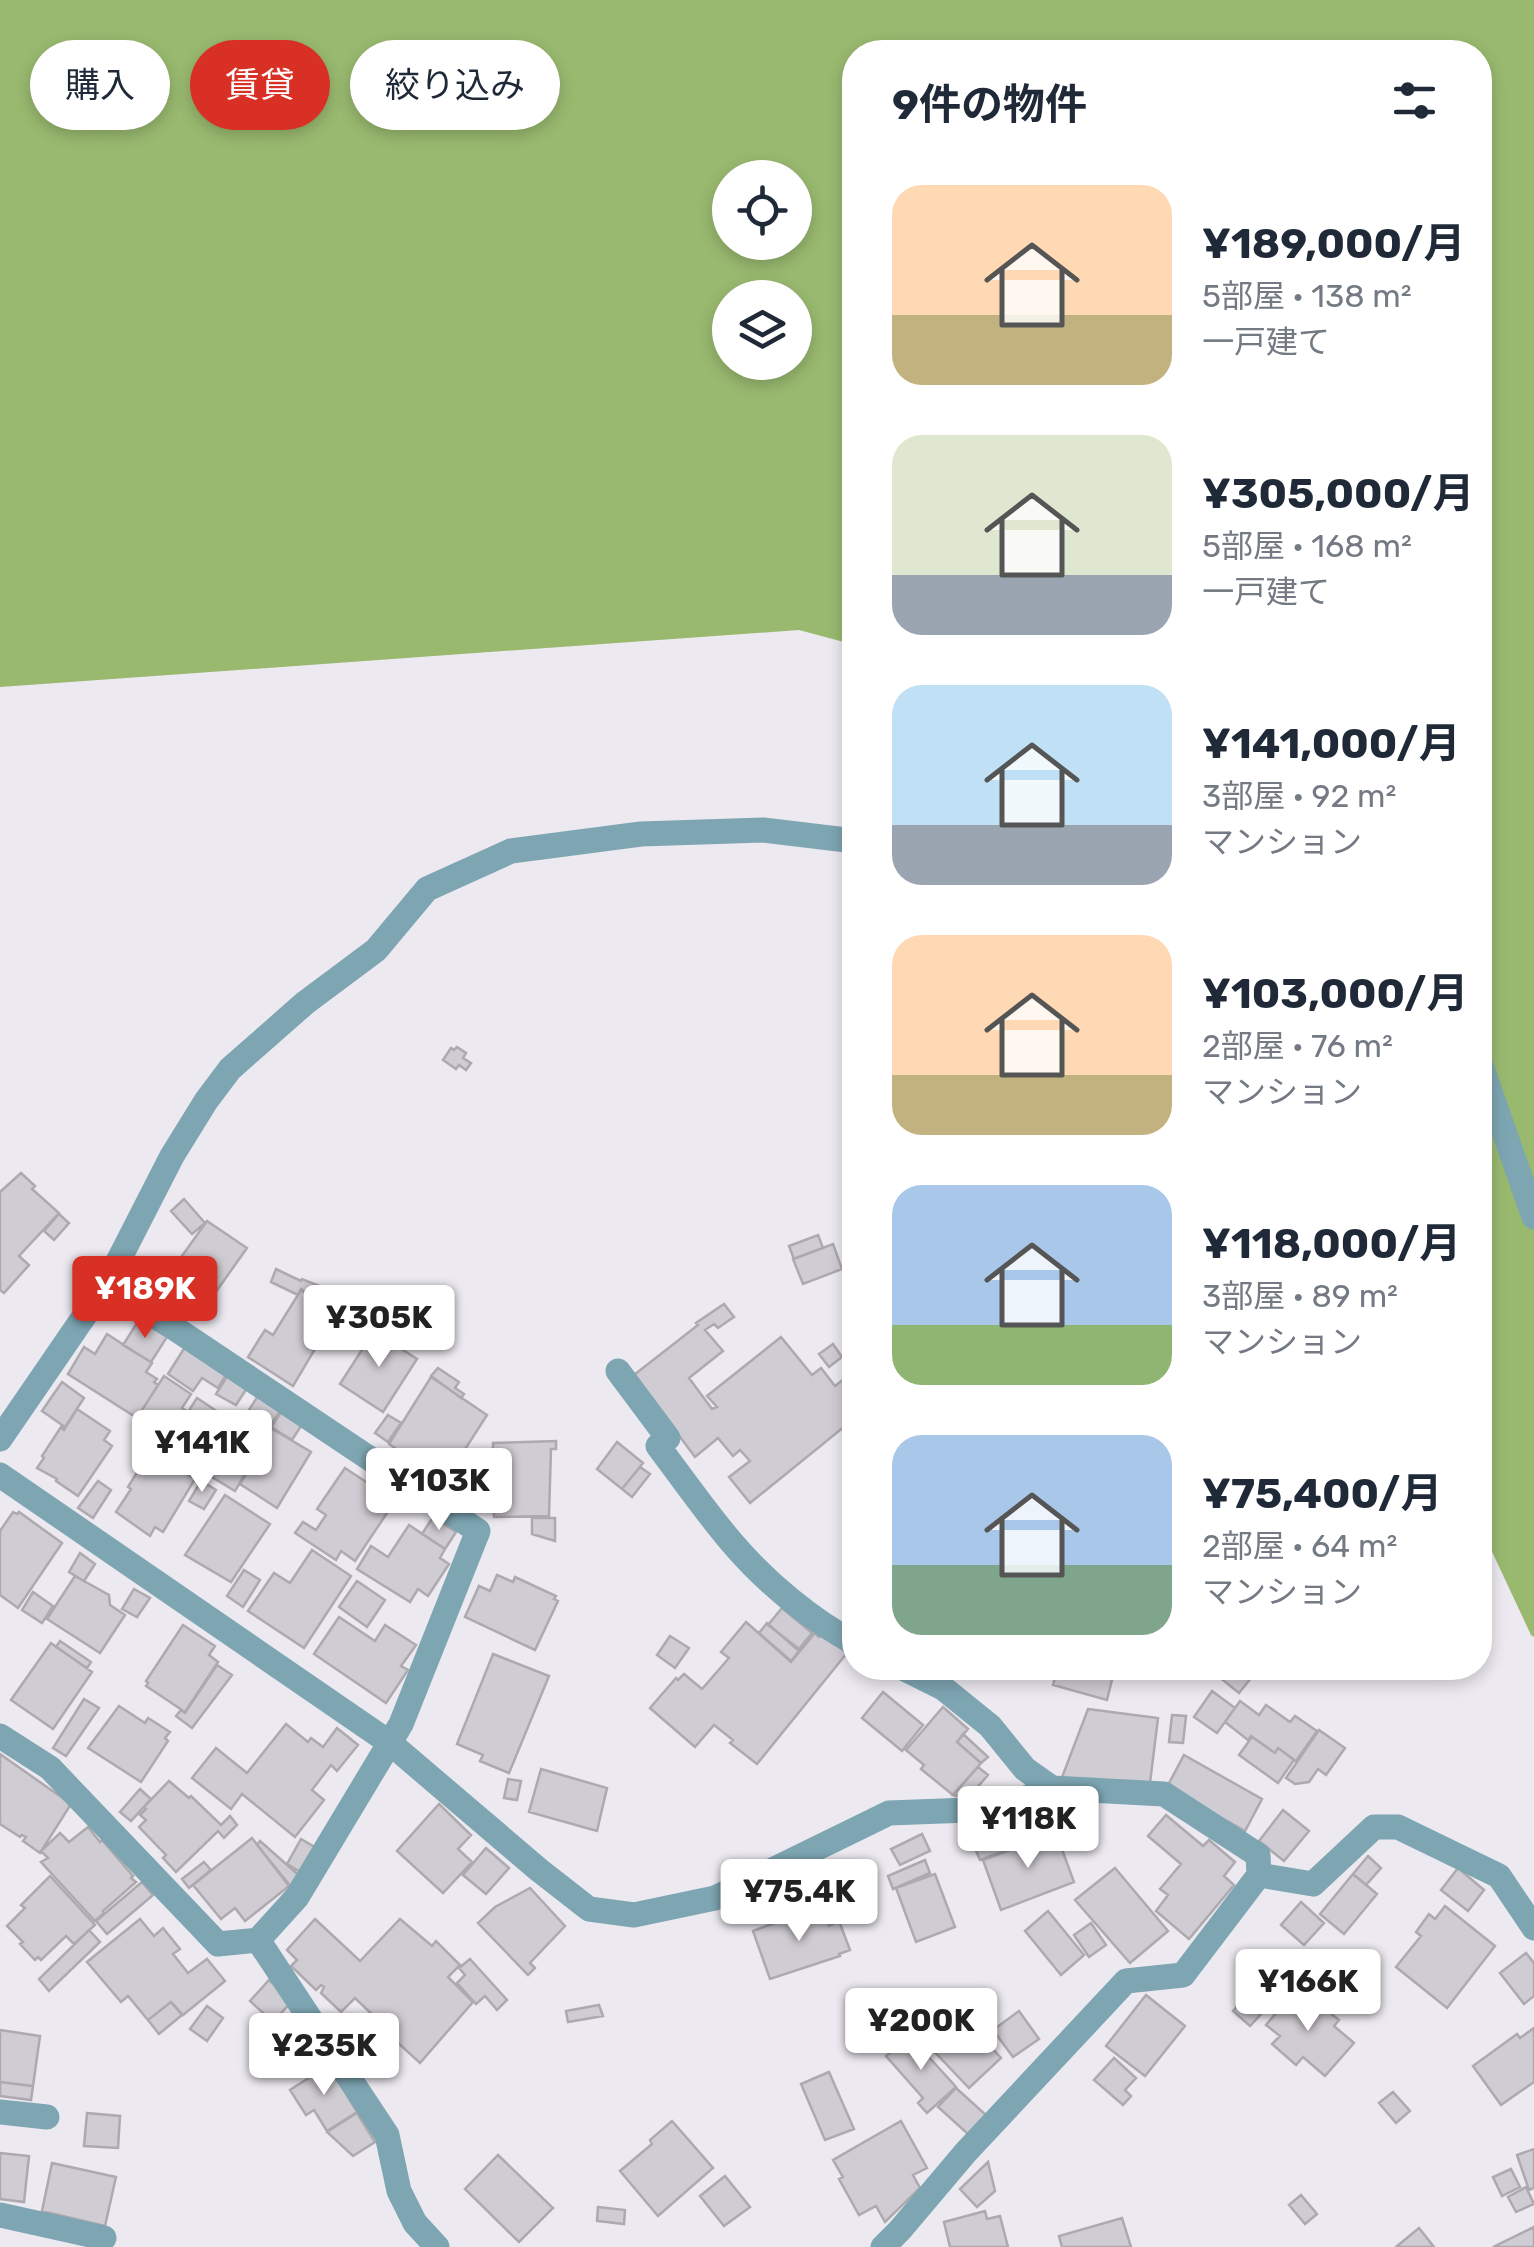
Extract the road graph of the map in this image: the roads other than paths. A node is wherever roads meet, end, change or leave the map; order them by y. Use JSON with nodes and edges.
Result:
{"nodes":[{"id":1,"x":842,"y":840,"type":"edge"},
{"id":2,"x":1492,"y":1097,"type":"edge"},
{"id":3,"x":1534,"y":1217,"type":"edge"},
{"id":4,"x":108,"y":1283,"type":"junction"},
{"id":5,"x":618,"y":1371,"type":"dead end"},
{"id":6,"x":0,"y":1440,"type":"edge"},
{"id":7,"x":0,"y":1475,"type":"edge"},
{"id":8,"x":842,"y":1636,"type":"edge"},
{"id":9,"x":928,"y":1680,"type":"edge"},
{"id":10,"x":0,"y":1736,"type":"edge"},
{"id":11,"x":390,"y":1743,"type":"junction"},
{"id":12,"x":1052,"y":1788,"type":"junction"},
{"id":13,"x":1259,"y":1875,"type":"junction"},
{"id":14,"x":1534,"y":1928,"type":"edge"},
{"id":15,"x":258,"y":1940,"type":"junction"},
{"id":16,"x":0,"y":2112,"type":"edge"},
{"id":17,"x":47,"y":2117,"type":"dead end"},
{"id":18,"x":0,"y":2215,"type":"edge"},
{"id":19,"x":104,"y":2238,"type":"dead end"},
{"id":20,"x":437,"y":2247,"type":"edge"},
{"id":21,"x":883,"y":2247,"type":"edge"}],
"edges":[{"from":1,"to":4,"type":"street"},
{"from":2,"to":3,"type":"street"},
{"from":4,"to":6,"type":"street"},
{"from":4,"to":11,"type":"street"},
{"from":5,"to":8,"type":"street"},
{"from":7,"to":11,"type":"street"},
{"from":9,"to":12,"type":"street"},
{"from":10,"to":15,"type":"street"},
{"from":11,"to":12,"type":"street"},
{"from":11,"to":15,"type":"street"},
{"from":12,"to":13,"type":"street"},
{"from":13,"to":14,"type":"street"},
{"from":13,"to":21,"type":"street"},
{"from":15,"to":20,"type":"street"},
{"from":16,"to":17,"type":"street"},
{"from":18,"to":19,"type":"street"}]}
